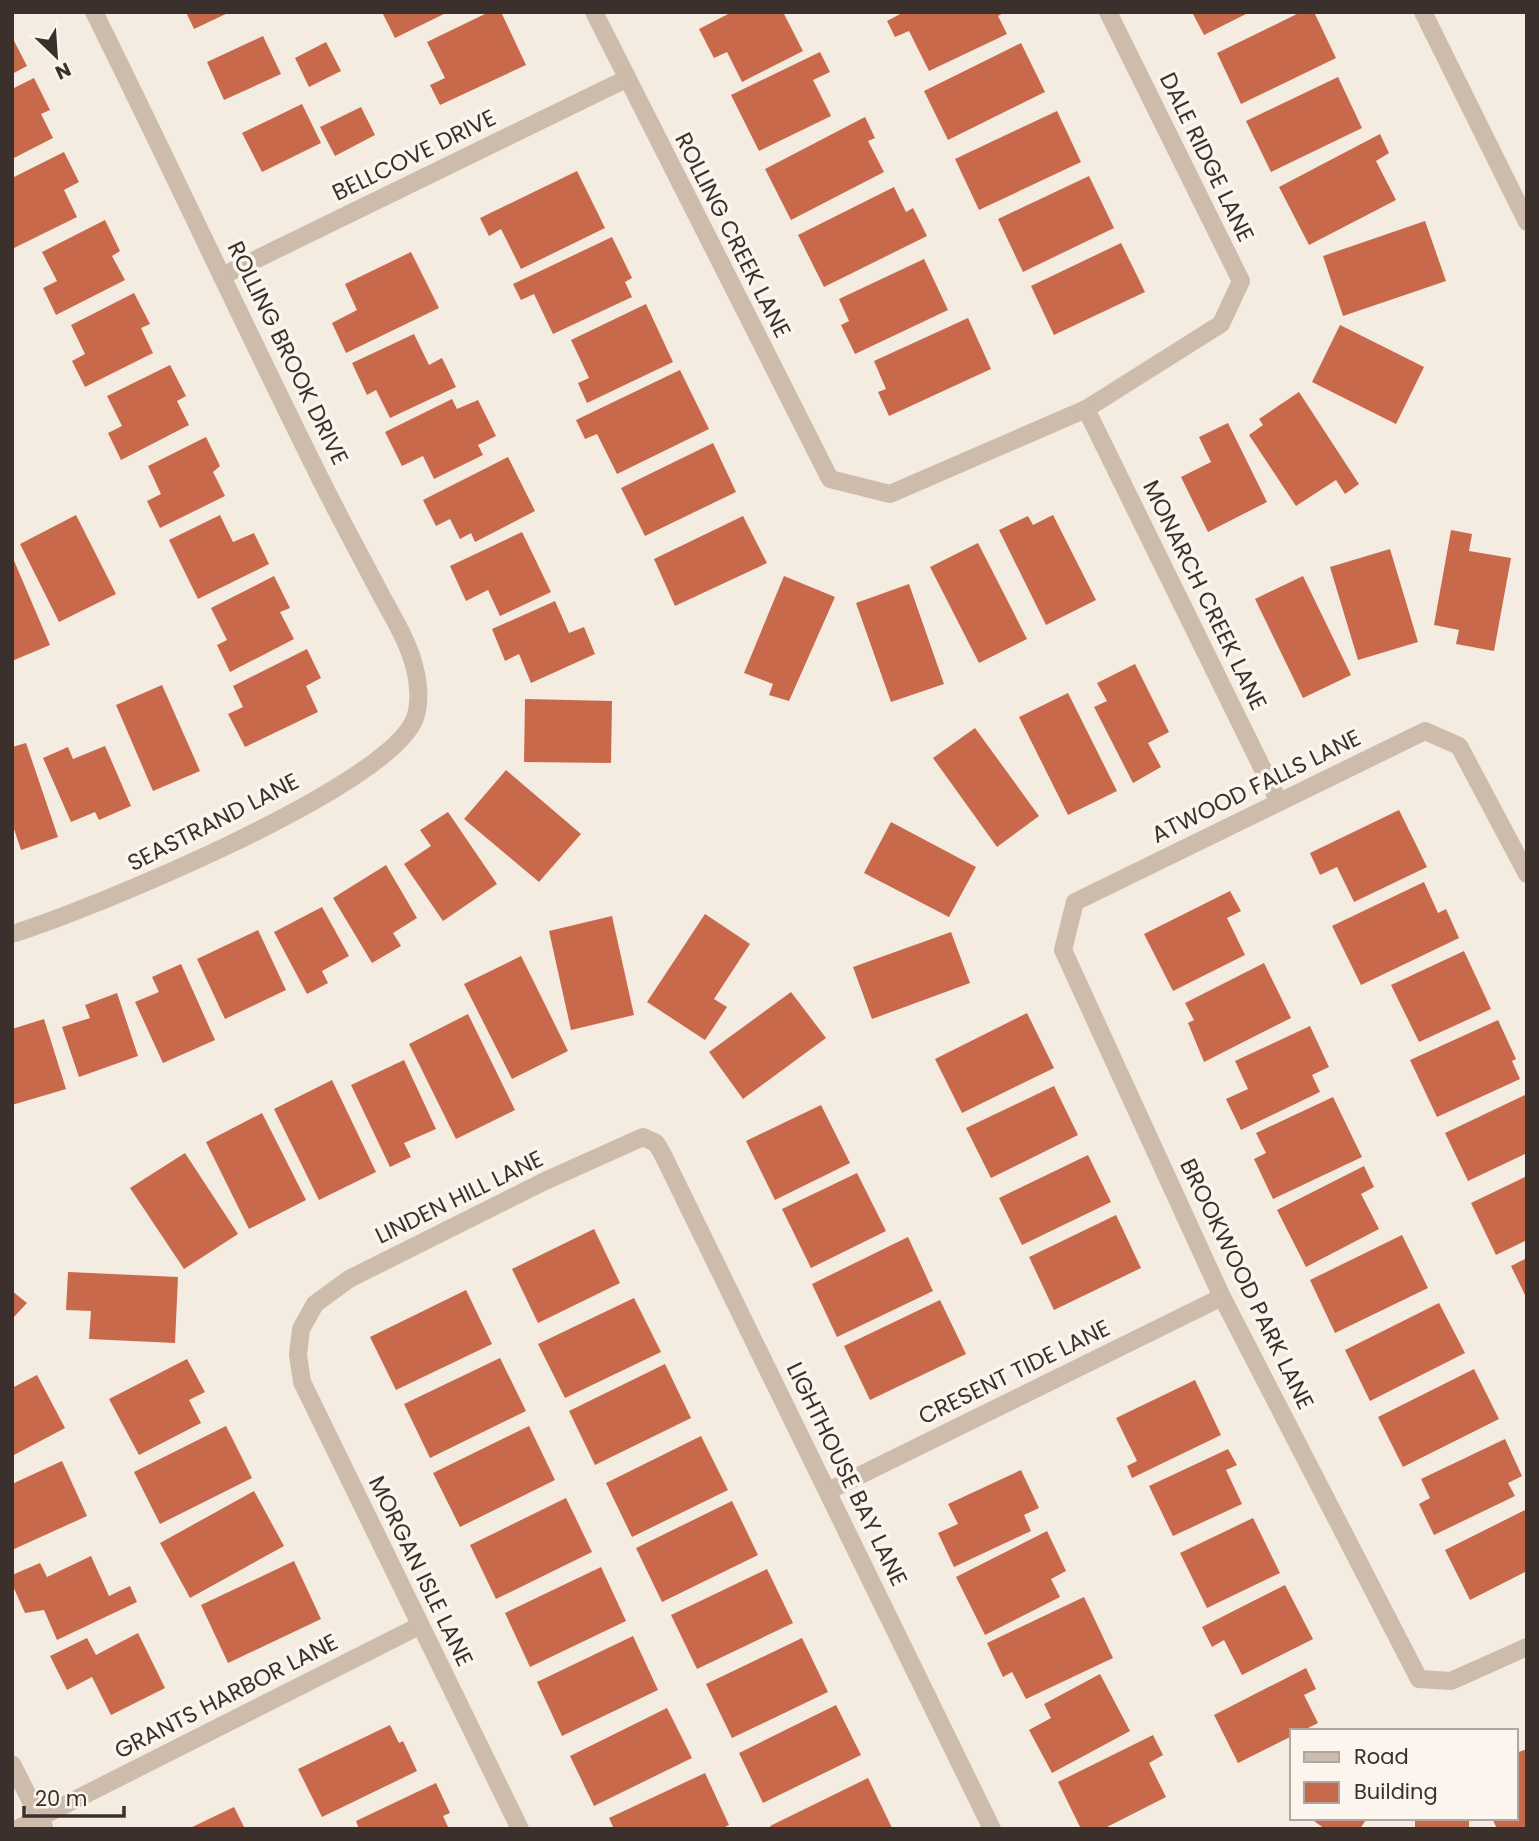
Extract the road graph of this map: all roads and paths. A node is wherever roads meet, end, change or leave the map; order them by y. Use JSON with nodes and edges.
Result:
{"nodes":[{"id":1,"x":94,"y":12,"type":"edge"},
{"id":2,"x":594,"y":12,"type":"edge"},
{"id":3,"x":1108,"y":12,"type":"edge"},
{"id":4,"x":1423,"y":12,"type":"edge"},
{"id":5,"x":626,"y":79,"type":"junction"},
{"id":6,"x":1527,"y":222,"type":"edge"},
{"id":7,"x":224,"y":275,"type":"junction"},
{"id":8,"x":1086,"y":409,"type":"junction"},
{"id":9,"x":415,"y":719,"type":"joint"},
{"id":10,"x":1279,"y":802,"type":"junction"},
{"id":11,"x":1527,"y":874,"type":"edge"},
{"id":12,"x":1075,"y":902,"type":"joint"},
{"id":13,"x":12,"y":934,"type":"edge"},
{"id":14,"x":656,"y":1143,"type":"joint"},
{"id":15,"x":1222,"y":1297,"type":"junction"},
{"id":16,"x":301,"y":1329,"type":"joint"},
{"id":17,"x":828,"y":1491,"type":"junction"},
{"id":18,"x":419,"y":1626,"type":"junction"},
{"id":19,"x":1527,"y":1647,"type":"edge"},
{"id":20,"x":12,"y":1764,"type":"edge"},
{"id":21,"x":42,"y":1824,"type":"edge"},
{"id":22,"x":17,"y":1829,"type":"edge"},
{"id":23,"x":520,"y":1829,"type":"edge"},
{"id":24,"x":992,"y":1829,"type":"edge"}],
"edges":[{"from":1,"to":7,"type":"street","name":"ROLLING BROOK DRIVE"},
{"from":2,"to":5,"type":"street","name":"ROLLING CREEK LANE"},
{"from":3,"to":8,"type":"street","name":"DALE RIDGE LANE"},
{"from":4,"to":6,"type":"street"},
{"from":5,"to":7,"type":"street","name":"BELLCOVE DRIVE"},
{"from":5,"to":8,"type":"street","name":"ROLLING CREEK LANE"},
{"from":7,"to":9,"type":"street","name":"ROLLING BROOK DRIVE"},
{"from":8,"to":10,"type":"street","name":"MONARCH CREEK LANE"},
{"from":9,"to":13,"type":"street","name":"SEASTRAND LANE"},
{"from":10,"to":11,"type":"street","name":"ATWOOD FALLS LANE"},
{"from":10,"to":12,"type":"street","name":"ATWOOD FALLS LANE"},
{"from":12,"to":15,"type":"street","name":"BROOKWOOD PARK LANE"},
{"from":14,"to":16,"type":"street","name":"LINDEN HILL LANE"},
{"from":14,"to":17,"type":"street","name":"LIGHTHOUSE BAY LANE"},
{"from":15,"to":17,"type":"street","name":"CRESENT TIDE LANE"},
{"from":15,"to":19,"type":"street","name":"BROOKWOOD PARK LANE"},
{"from":16,"to":18,"type":"street","name":"MORGAN ISLE LANE"},
{"from":17,"to":24,"type":"street","name":"LIGHTHOUSE BAY LANE"},
{"from":18,"to":21,"type":"street","name":"GRANTS HARBOR LANE"},
{"from":18,"to":23,"type":"street","name":"MORGAN ISLE LANE"},
{"from":20,"to":21,"type":"street"},
{"from":21,"to":22,"type":"street","name":"GRANTS HARBOR LANE"}]}
